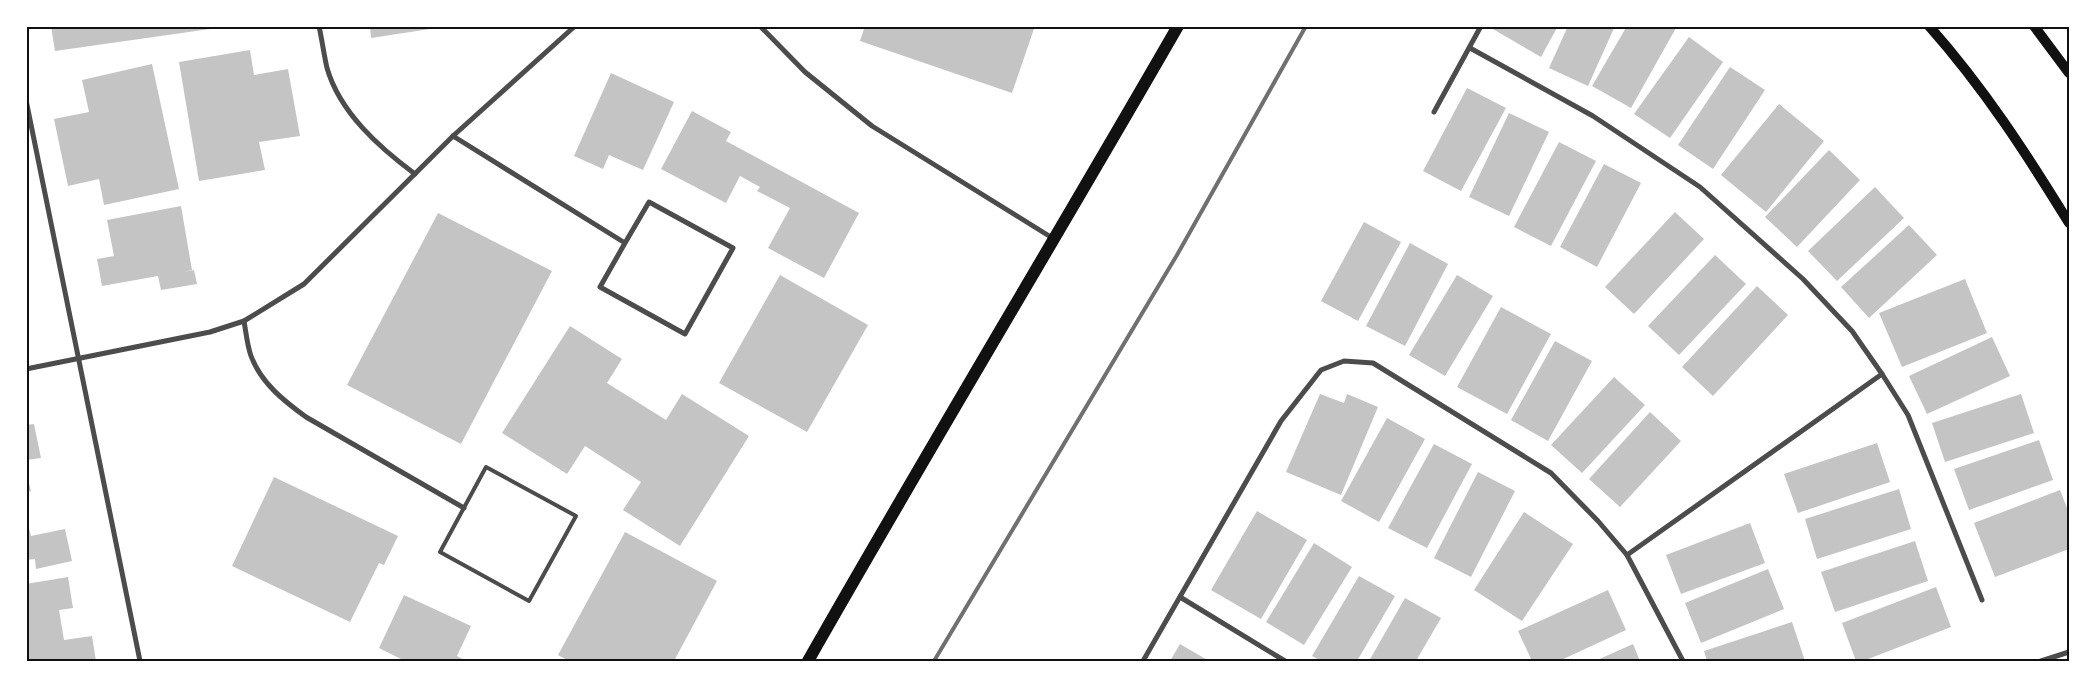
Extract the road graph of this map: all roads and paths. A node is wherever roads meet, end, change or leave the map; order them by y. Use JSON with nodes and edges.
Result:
{"nodes":[{"id":1,"x":319,"y":26,"type":"edge"},
{"id":2,"x":574,"y":26,"type":"edge"},
{"id":3,"x":760,"y":26,"type":"edge"},
{"id":4,"x":1178,"y":26,"type":"edge"},
{"id":5,"x":1481,"y":26,"type":"edge"},
{"id":6,"x":1929,"y":26,"type":"edge"},
{"id":7,"x":2034,"y":26,"type":"edge"},
{"id":8,"x":1470,"y":48,"type":"junction"},
{"id":9,"x":2069,"y":73,"type":"edge"},
{"id":10,"x":26,"y":100,"type":"edge"},
{"id":11,"x":1434,"y":112,"type":"dead end"},
{"id":12,"x":453,"y":136,"type":"junction"},
{"id":13,"x":415,"y":174,"type":"junction"},
{"id":14,"x":2069,"y":223,"type":"edge"},
{"id":15,"x":1055,"y":239,"type":"junction"},
{"id":16,"x":625,"y":243,"type":"junction"},
{"id":17,"x":244,"y":321,"type":"junction"},
{"id":18,"x":79,"y":358,"type":"junction"},
{"id":19,"x":26,"y":370,"type":"edge"},
{"id":20,"x":1882,"y":374,"type":"junction"},
{"id":21,"x":464,"y":508,"type":"junction"},
{"id":22,"x":1627,"y":555,"type":"junction"},
{"id":23,"x":1180,"y":597,"type":"junction"},
{"id":24,"x":1982,"y":600,"type":"dead end"},
{"id":25,"x":2069,"y":652,"type":"edge"},
{"id":26,"x":140,"y":661,"type":"edge"},
{"id":27,"x":808,"y":661,"type":"edge"},
{"id":28,"x":1142,"y":661,"type":"edge"},
{"id":29,"x":1285,"y":661,"type":"edge"},
{"id":30,"x":1683,"y":661,"type":"edge"},
{"id":31,"x":2041,"y":661,"type":"edge"}],
"edges":[{"from":1,"to":13,"type":"street"},
{"from":2,"to":12,"type":"street"},
{"from":3,"to":15,"type":"street"},
{"from":4,"to":15,"type":"main road"},
{"from":5,"to":8,"type":"street"},
{"from":6,"to":14,"type":"main road"},
{"from":7,"to":9,"type":"main road"},
{"from":8,"to":11,"type":"street"},
{"from":8,"to":20,"type":"street"},
{"from":10,"to":18,"type":"street"},
{"from":12,"to":13,"type":"street"},
{"from":12,"to":16,"type":"street"},
{"from":13,"to":17,"type":"street"},
{"from":15,"to":27,"type":"main road"},
{"from":16,"to":16,"type":"street"},
{"from":17,"to":18,"type":"street"},
{"from":17,"to":21,"type":"street"},
{"from":18,"to":19,"type":"street"},
{"from":18,"to":26,"type":"street"},
{"from":20,"to":22,"type":"street"},
{"from":20,"to":24,"type":"street"},
{"from":21,"to":21,"type":"lane"},
{"from":22,"to":23,"type":"street"},
{"from":22,"to":30,"type":"street"},
{"from":23,"to":28,"type":"street"},
{"from":23,"to":29,"type":"street"},
{"from":25,"to":31,"type":"street"}]}
